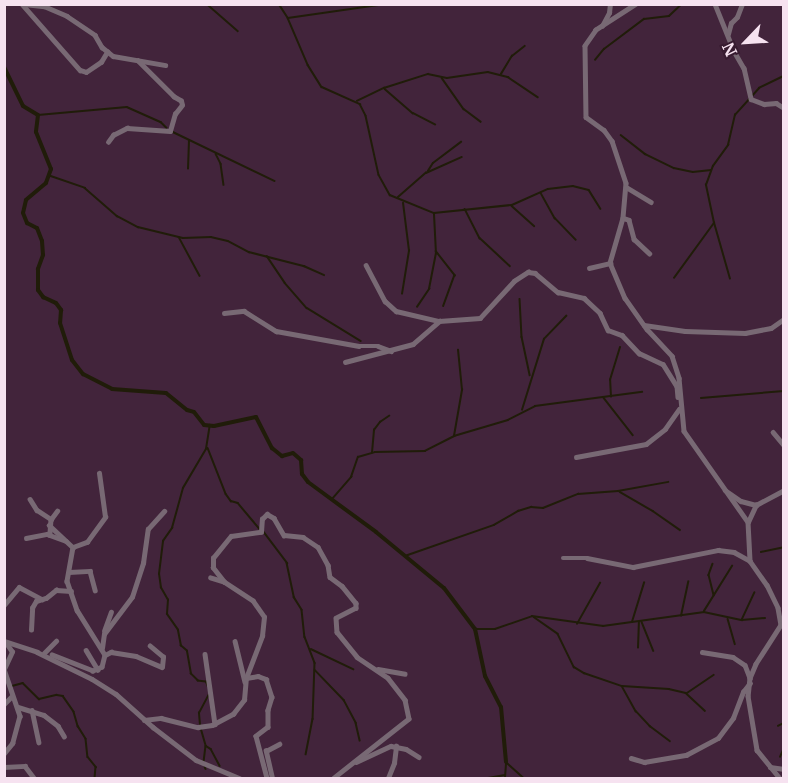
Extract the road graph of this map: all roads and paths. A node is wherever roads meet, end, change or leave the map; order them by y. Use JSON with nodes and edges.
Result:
{"nodes":[{"id":1,"x":23,"y":4,"type":"edge"},
{"id":2,"x":610,"y":4,"type":"edge"},
{"id":3,"x":636,"y":4,"type":"edge"},
{"id":4,"x":715,"y":4,"type":"edge"},
{"id":5,"x":742,"y":4,"type":"edge"},
{"id":6,"x":601,"y":27,"type":"junction"},
{"id":7,"x":728,"y":34,"type":"junction"},
{"id":8,"x":107,"y":52,"type":"junction"},
{"id":9,"x":138,"y":60,"type":"junction"},
{"id":10,"x":165,"y":65,"type":"dead end"},
{"id":11,"x":783,"y":108,"type":"edge"},
{"id":12,"x":108,"y":142,"type":"dead end"},
{"id":13,"x":627,"y":187,"type":"junction"},
{"id":14,"x":651,"y":202,"type":"dead end"},
{"id":15,"x":623,"y":218,"type":"junction"},
{"id":16,"x":649,"y":253,"type":"dead end"},
{"id":17,"x":610,"y":263,"type":"junction"},
{"id":18,"x":366,"y":265,"type":"dead end"},
{"id":19,"x":588,"y":268,"type":"dead end"},
{"id":20,"x":224,"y":313,"type":"dead end"},
{"id":21,"x":783,"y":319,"type":"edge"},
{"id":22,"x":439,"y":321,"type":"junction"},
{"id":23,"x":645,"y":325,"type":"junction"},
{"id":24,"x":391,"y":351,"type":"junction"},
{"id":25,"x":345,"y":362,"type":"dead end"},
{"id":26,"x":680,"y":410,"type":"junction"},
{"id":27,"x":773,"y":432,"type":"dead end"},
{"id":28,"x":783,"y":445,"type":"edge"},
{"id":29,"x":576,"y":457,"type":"dead end"},
{"id":30,"x":99,"y":473,"type":"dead end"},
{"id":31,"x":723,"y":488,"type":"junction"},
{"id":32,"x":783,"y":490,"type":"edge"},
{"id":33,"x":30,"y":499,"type":"dead end"},
{"id":34,"x":756,"y":505,"type":"junction"},
{"id":35,"x":57,"y":511,"type":"dead end"},
{"id":36,"x":164,"y":511,"type":"dead end"},
{"id":37,"x":51,"y":519,"type":"junction"},
{"id":38,"x":748,"y":522,"type":"junction"},
{"id":39,"x":49,"y":525,"type":"junction"},
{"id":40,"x":50,"y":535,"type":"junction"},
{"id":41,"x":26,"y":538,"type":"dead end"},
{"id":42,"x":69,"y":541,"type":"junction"},
{"id":43,"x":73,"y":547,"type":"junction"},
{"id":44,"x":563,"y":558,"type":"dead end"},
{"id":45,"x":750,"y":561,"type":"junction"},
{"id":46,"x":69,"y":572,"type":"junction"},
{"id":47,"x":211,"y":578,"type":"dead end"},
{"id":48,"x":224,"y":582,"type":"junction"},
{"id":49,"x":95,"y":590,"type":"dead end"},
{"id":50,"x":72,"y":591,"type":"junction"},
{"id":51,"x":42,"y":599,"type":"junction"},
{"id":52,"x":4,"y":604,"type":"edge"},
{"id":53,"x":111,"y":612,"type":"dead end"},
{"id":54,"x":782,"y":624,"type":"edge"},
{"id":55,"x":31,"y":630,"type":"dead end"},
{"id":56,"x":104,"y":634,"type":"junction"},
{"id":57,"x":5,"y":641,"type":"edge"},
{"id":58,"x":56,"y":641,"type":"dead end"},
{"id":59,"x":234,"y":641,"type":"dead end"},
{"id":60,"x":150,"y":646,"type":"dead end"},
{"id":61,"x":102,"y":648,"type":"junction"},
{"id":62,"x":86,"y":650,"type":"dead end"},
{"id":63,"x":702,"y":652,"type":"dead end"},
{"id":64,"x":42,"y":653,"type":"junction"},
{"id":65,"x":205,"y":654,"type":"dead end"},
{"id":66,"x":105,"y":655,"type":"junction"},
{"id":67,"x":100,"y":668,"type":"junction"},
{"id":68,"x":4,"y":669,"type":"edge"},
{"id":69,"x":378,"y":669,"type":"junction"},
{"id":70,"x":405,"y":674,"type":"dead end"},
{"id":71,"x":246,"y":680,"type":"junction"},
{"id":72,"x":750,"y":680,"type":"junction"},
{"id":73,"x":12,"y":696,"type":"junction"},
{"id":74,"x":4,"y":704,"type":"edge"},
{"id":75,"x":18,"y":707,"type":"junction"},
{"id":76,"x":32,"y":710,"type":"junction"},
{"id":77,"x":144,"y":720,"type":"junction"},
{"id":78,"x":215,"y":724,"type":"junction"},
{"id":79,"x":64,"y":736,"type":"dead end"},
{"id":80,"x":39,"y":742,"type":"dead end"},
{"id":81,"x":279,"y":744,"type":"dead end"},
{"id":82,"x":271,"y":747,"type":"junction"},
{"id":83,"x":396,"y":747,"type":"junction"},
{"id":84,"x":262,"y":752,"type":"junction"},
{"id":85,"x":4,"y":754,"type":"edge"},
{"id":86,"x":419,"y":757,"type":"dead end"},
{"id":87,"x":631,"y":758,"type":"dead end"},
{"id":88,"x":353,"y":763,"type":"junction"},
{"id":89,"x":4,"y":767,"type":"edge"},
{"id":90,"x":770,"y":767,"type":"junction"},
{"id":91,"x":783,"y":770,"type":"edge"},
{"id":92,"x":34,"y":778,"type":"edge"},
{"id":93,"x":239,"y":778,"type":"edge"},
{"id":94,"x":267,"y":778,"type":"edge"},
{"id":95,"x":272,"y":778,"type":"edge"},
{"id":96,"x":333,"y":778,"type":"edge"},
{"id":97,"x":387,"y":778,"type":"edge"},
{"id":98,"x":780,"y":778,"type":"edge"}],
"edges":[{"from":1,"to":8,"type":"street"},
{"from":1,"to":8,"type":"street"},
{"from":2,"to":6,"type":"street"},
{"from":3,"to":6,"type":"street"},
{"from":4,"to":7,"type":"street"},
{"from":5,"to":7,"type":"street"},
{"from":6,"to":13,"type":"street"},
{"from":7,"to":11,"type":"street"},
{"from":8,"to":9,"type":"street"},
{"from":9,"to":10,"type":"street"},
{"from":9,"to":12,"type":"street"},
{"from":13,"to":14,"type":"street"},
{"from":13,"to":15,"type":"street"},
{"from":15,"to":16,"type":"street"},
{"from":15,"to":17,"type":"street"},
{"from":17,"to":19,"type":"street"},
{"from":17,"to":23,"type":"street"},
{"from":18,"to":22,"type":"street"},
{"from":20,"to":24,"type":"street"},
{"from":21,"to":23,"type":"street"},
{"from":22,"to":24,"type":"street"},
{"from":22,"to":26,"type":"street"},
{"from":23,"to":26,"type":"street"},
{"from":24,"to":25,"type":"street"},
{"from":26,"to":29,"type":"street"},
{"from":26,"to":31,"type":"street"},
{"from":27,"to":28,"type":"street"},
{"from":30,"to":43,"type":"street"},
{"from":31,"to":34,"type":"street"},
{"from":31,"to":38,"type":"street"},
{"from":32,"to":34,"type":"street"},
{"from":33,"to":37,"type":"street"},
{"from":34,"to":38,"type":"street"},
{"from":35,"to":37,"type":"street"},
{"from":36,"to":56,"type":"street"},
{"from":37,"to":39,"type":"street"},
{"from":38,"to":45,"type":"street"},
{"from":39,"to":40,"type":"street"},
{"from":39,"to":42,"type":"street"},
{"from":40,"to":41,"type":"street"},
{"from":40,"to":42,"type":"street"},
{"from":42,"to":43,"type":"street"},
{"from":43,"to":46,"type":"street"},
{"from":44,"to":45,"type":"street"},
{"from":45,"to":54,"type":"street"},
{"from":46,"to":49,"type":"street"},
{"from":46,"to":50,"type":"street"},
{"from":47,"to":48,"type":"street"},
{"from":48,"to":69,"type":"street"},
{"from":48,"to":71,"type":"street"},
{"from":50,"to":51,"type":"street"},
{"from":50,"to":61,"type":"street"},
{"from":51,"to":52,"type":"street"},
{"from":51,"to":55,"type":"street"},
{"from":53,"to":56,"type":"street"},
{"from":54,"to":72,"type":"street"},
{"from":56,"to":61,"type":"street"},
{"from":57,"to":64,"type":"street"},
{"from":57,"to":68,"type":"street"},
{"from":58,"to":64,"type":"street"},
{"from":59,"to":71,"type":"street"},
{"from":60,"to":66,"type":"street"},
{"from":61,"to":66,"type":"street"},
{"from":62,"to":67,"type":"street"},
{"from":63,"to":72,"type":"street"},
{"from":64,"to":67,"type":"street"},
{"from":64,"to":77,"type":"street"},
{"from":65,"to":78,"type":"street"},
{"from":66,"to":67,"type":"street"},
{"from":68,"to":73,"type":"street"},
{"from":69,"to":70,"type":"street"},
{"from":69,"to":88,"type":"street"},
{"from":71,"to":78,"type":"street"},
{"from":71,"to":84,"type":"street"},
{"from":72,"to":87,"type":"street"},
{"from":72,"to":90,"type":"street"},
{"from":73,"to":74,"type":"street"},
{"from":73,"to":75,"type":"street"},
{"from":75,"to":76,"type":"street"},
{"from":75,"to":85,"type":"street"},
{"from":76,"to":79,"type":"street"},
{"from":76,"to":80,"type":"street"},
{"from":77,"to":78,"type":"street"},
{"from":77,"to":93,"type":"street"},
{"from":81,"to":82,"type":"street"},
{"from":82,"to":84,"type":"street"},
{"from":82,"to":95,"type":"street"},
{"from":83,"to":86,"type":"street"},
{"from":83,"to":88,"type":"street"},
{"from":83,"to":97,"type":"street"},
{"from":84,"to":94,"type":"street"},
{"from":88,"to":96,"type":"street"},
{"from":89,"to":92,"type":"street"},
{"from":90,"to":91,"type":"street"},
{"from":90,"to":98,"type":"street"}]}
